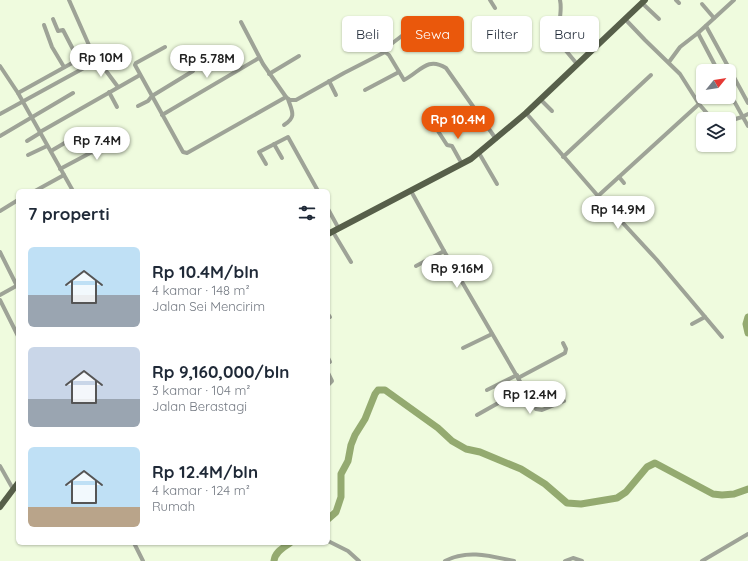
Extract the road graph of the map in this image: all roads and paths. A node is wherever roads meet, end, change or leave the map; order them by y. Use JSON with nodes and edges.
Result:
{"nodes":[{"id":1,"x":69,"y":0,"type":"edge"},
{"id":2,"x":490,"y":0,"type":"edge"},
{"id":3,"x":560,"y":0,"type":"edge"},
{"id":4,"x":734,"y":0,"type":"edge"},
{"id":5,"x":643,"y":1,"type":"edge"},
{"id":6,"x":702,"y":4,"type":"dead end"},
{"id":7,"x":495,"y":8,"type":"dead end"},
{"id":8,"x":714,"y":18,"type":"junction"},
{"id":9,"x":53,"y":19,"type":"dead end"},
{"id":10,"x":625,"y":19,"type":"junction"},
{"id":11,"x":659,"y":19,"type":"dead end"},
{"id":12,"x":242,"y":22,"type":"dead end"},
{"id":13,"x":44,"y":25,"type":"dead end"},
{"id":14,"x":706,"y":26,"type":"junction"},
{"id":15,"x":698,"y":33,"type":"junction"},
{"id":16,"x":401,"y":37,"type":"edge"},
{"id":17,"x":393,"y":43,"type":"edge"},
{"id":18,"x":165,"y":47,"type":"dead end"},
{"id":19,"x":92,"y":52,"type":"junction"},
{"id":20,"x":385,"y":52,"type":"joint"},
{"id":21,"x":299,"y":56,"type":"dead end"},
{"id":22,"x":259,"y":58,"type":"junction"},
{"id":23,"x":78,"y":59,"type":"junction"},
{"id":24,"x":669,"y":62,"type":"junction"},
{"id":25,"x":93,"y":63,"type":"dead end"},
{"id":26,"x":577,"y":64,"type":"junction"},
{"id":27,"x":714,"y":64,"type":"edge"},
{"id":28,"x":0,"y":66,"type":"edge"},
{"id":29,"x":64,"y":67,"type":"junction"},
{"id":30,"x":193,"y":71,"type":"dead end"},
{"id":31,"x":399,"y":72,"type":"junction"},
{"id":32,"x":4,"y":73,"type":"junction"},
{"id":33,"x":270,"y":74,"type":"junction"},
{"id":34,"x":140,"y":75,"type":"junction"},
{"id":35,"x":651,"y":75,"type":"dead end"},
{"id":36,"x":0,"y":76,"type":"edge"},
{"id":37,"x":329,"y":81,"type":"junction"},
{"id":38,"x":118,"y":87,"type":"junction"},
{"id":39,"x":365,"y":90,"type":"dead end"},
{"id":40,"x":109,"y":92,"type":"junction"},
{"id":41,"x":18,"y":93,"type":"junction"},
{"id":42,"x":73,"y":93,"type":"dead end"},
{"id":43,"x":336,"y":95,"type":"dead end"},
{"id":44,"x":152,"y":96,"type":"junction"},
{"id":45,"x":287,"y":98,"type":"junction"},
{"id":46,"x":540,"y":99,"type":"junction"},
{"id":47,"x":696,"y":99,"type":"edge"},
{"id":48,"x":23,"y":101,"type":"junction"},
{"id":49,"x":748,"y":103,"type":"edge"},
{"id":50,"x":699,"y":104,"type":"joint"},
{"id":51,"x":735,"y":104,"type":"edge"},
{"id":52,"x":138,"y":106,"type":"dead end"},
{"id":53,"x":117,"y":107,"type":"dead end"},
{"id":54,"x":552,"y":111,"type":"dead end"},
{"id":55,"x":706,"y":112,"type":"edge"},
{"id":56,"x":0,"y":114,"type":"edge"},
{"id":57,"x":526,"y":114,"type":"junction"},
{"id":58,"x":748,"y":114,"type":"edge"},
{"id":59,"x":162,"y":115,"type":"junction"},
{"id":60,"x":32,"y":117,"type":"junction"},
{"id":61,"x":742,"y":117,"type":"junction"},
{"id":62,"x":736,"y":119,"type":"edge"},
{"id":63,"x":284,"y":124,"type":"dead end"},
{"id":64,"x":748,"y":126,"type":"edge"},
{"id":65,"x":436,"y":128,"type":"dead end"},
{"id":66,"x":40,"y":132,"type":"junction"},
{"id":67,"x":0,"y":136,"type":"edge"},
{"id":68,"x":125,"y":136,"type":"dead end"},
{"id":69,"x":496,"y":139,"type":"junction"},
{"id":70,"x":27,"y":141,"type":"dead end"},
{"id":71,"x":274,"y":144,"type":"junction"},
{"id":72,"x":47,"y":146,"type":"junction"},
{"id":73,"x":51,"y":151,"type":"junction"},
{"id":74,"x":92,"y":152,"type":"junction"},
{"id":75,"x":479,"y":153,"type":"junction"},
{"id":76,"x":28,"y":155,"type":"dead end"},
{"id":77,"x":563,"y":157,"type":"junction"},
{"id":78,"x":282,"y":158,"type":"dead end"},
{"id":79,"x":266,"y":164,"type":"dead end"},
{"id":80,"x":462,"y":164,"type":"junction"},
{"id":81,"x":60,"y":169,"type":"junction"},
{"id":82,"x":64,"y":176,"type":"junction"},
{"id":83,"x":619,"y":177,"type":"junction"},
{"id":84,"x":624,"y":183,"type":"dead end"},
{"id":85,"x":497,"y":184,"type":"dead end"},
{"id":86,"x":39,"y":189,"type":"edge"},
{"id":87,"x":72,"y":189,"type":"edge"},
{"id":88,"x":317,"y":189,"type":"edge"},
{"id":89,"x":411,"y":191,"type":"junction"},
{"id":90,"x":598,"y":196,"type":"junction"},
{"id":91,"x":16,"y":201,"type":"edge"},
{"id":92,"x":647,"y":203,"type":"dead end"},
{"id":93,"x":0,"y":211,"type":"edge"},
{"id":94,"x":330,"y":218,"type":"edge"},
{"id":95,"x":622,"y":222,"type":"junction"},
{"id":96,"x":333,"y":231,"type":"edge"},
{"id":97,"x":444,"y":251,"type":"junction"},
{"id":98,"x":0,"y":252,"type":"edge"},
{"id":99,"x":351,"y":262,"type":"dead end"},
{"id":100,"x":416,"y":266,"type":"dead end"},
{"id":101,"x":16,"y":284,"type":"edge"},
{"id":102,"x":16,"y":287,"type":"edge"},
{"id":103,"x":0,"y":295,"type":"edge"},
{"id":104,"x":0,"y":300,"type":"edge"},
{"id":105,"x":705,"y":317,"type":"junction"},
{"id":106,"x":692,"y":324,"type":"dead end"},
{"id":107,"x":16,"y":332,"type":"edge"},
{"id":108,"x":492,"y":334,"type":"junction"},
{"id":109,"x":722,"y":337,"type":"dead end"},
{"id":110,"x":562,"y":343,"type":"dead end"},
{"id":111,"x":463,"y":348,"type":"dead end"},
{"id":112,"x":517,"y":376,"type":"junction"},
{"id":113,"x":523,"y":389,"type":"junction"},
{"id":114,"x":487,"y":390,"type":"dead end"},
{"id":115,"x":564,"y":401,"type":"dead end"},
{"id":116,"x":477,"y":415,"type":"dead end"},
{"id":117,"x":0,"y":466,"type":"edge"},
{"id":118,"x":16,"y":485,"type":"edge"},
{"id":119,"x":13,"y":489,"type":"junction"},
{"id":120,"x":0,"y":507,"type":"edge"},
{"id":121,"x":748,"y":534,"type":"edge"},
{"id":122,"x":330,"y":542,"type":"edge"},
{"id":123,"x":135,"y":545,"type":"edge"},
{"id":124,"x":143,"y":561,"type":"edge"},
{"id":125,"x":360,"y":561,"type":"edge"},
{"id":126,"x":445,"y":561,"type":"edge"},
{"id":127,"x":514,"y":561,"type":"edge"},
{"id":128,"x":565,"y":561,"type":"edge"},
{"id":129,"x":582,"y":561,"type":"edge"},
{"id":130,"x":702,"y":561,"type":"edge"}],
"edges":[{"from":1,"to":19,"type":"street"},
{"from":2,"to":7,"type":"street"},
{"from":3,"to":26,"type":"street"},
{"from":4,"to":8,"type":"street"},
{"from":5,"to":10,"type":"main road"},
{"from":5,"to":11,"type":"street"},
{"from":6,"to":8,"type":"street"},
{"from":8,"to":14,"type":"street"},
{"from":9,"to":23,"type":"street"},
{"from":10,"to":24,"type":"street"},
{"from":10,"to":26,"type":"main road"},
{"from":12,"to":22,"type":"street"},
{"from":13,"to":29,"type":"street"},
{"from":14,"to":15,"type":"street"},
{"from":14,"to":49,"type":"street"},
{"from":15,"to":24,"type":"street"},
{"from":15,"to":27,"type":"street"},
{"from":16,"to":17,"type":"street"},
{"from":18,"to":34,"type":"street"},
{"from":19,"to":23,"type":"street"},
{"from":19,"to":38,"type":"street"},
{"from":20,"to":31,"type":"street"},
{"from":20,"to":37,"type":"street"},
{"from":21,"to":33,"type":"street"},
{"from":22,"to":33,"type":"street"},
{"from":22,"to":59,"type":"street"},
{"from":23,"to":29,"type":"street"},
{"from":24,"to":47,"type":"street"},
{"from":25,"to":48,"type":"street"},
{"from":26,"to":46,"type":"main road"},
{"from":28,"to":32,"type":"street"},
{"from":29,"to":41,"type":"street"},
{"from":30,"to":44,"type":"street"},
{"from":31,"to":39,"type":"street"},
{"from":31,"to":69,"type":"street"},
{"from":32,"to":36,"type":"street"},
{"from":32,"to":41,"type":"street"},
{"from":33,"to":45,"type":"street"},
{"from":34,"to":38,"type":"street"},
{"from":34,"to":44,"type":"street"},
{"from":35,"to":77,"type":"street"},
{"from":37,"to":43,"type":"street"},
{"from":37,"to":45,"type":"street"},
{"from":38,"to":40,"type":"street"},
{"from":40,"to":53,"type":"street"},
{"from":40,"to":66,"type":"street"},
{"from":41,"to":48,"type":"street"},
{"from":42,"to":60,"type":"street"},
{"from":44,"to":52,"type":"street"},
{"from":44,"to":59,"type":"street"},
{"from":45,"to":59,"type":"street"},
{"from":45,"to":63,"type":"street"},
{"from":46,"to":54,"type":"street"},
{"from":46,"to":57,"type":"main road"},
{"from":48,"to":56,"type":"street"},
{"from":48,"to":60,"type":"street"},
{"from":50,"to":55,"type":"street"},
{"from":50,"to":83,"type":"street"},
{"from":51,"to":61,"type":"street"},
{"from":57,"to":69,"type":"main road"},
{"from":57,"to":77,"type":"street"},
{"from":58,"to":61,"type":"street"},
{"from":60,"to":66,"type":"street"},
{"from":60,"to":67,"type":"street"},
{"from":61,"to":62,"type":"street"},
{"from":61,"to":64,"type":"street"},
{"from":65,"to":80,"type":"street"},
{"from":66,"to":70,"type":"street"},
{"from":66,"to":72,"type":"street"},
{"from":68,"to":74,"type":"street"},
{"from":69,"to":75,"type":"main road"},
{"from":71,"to":78,"type":"street"},
{"from":71,"to":79,"type":"street"},
{"from":71,"to":88,"type":"street"},
{"from":72,"to":73,"type":"street"},
{"from":72,"to":76,"type":"street"},
{"from":73,"to":74,"type":"street"},
{"from":73,"to":81,"type":"street"},
{"from":74,"to":81,"type":"street"},
{"from":75,"to":80,"type":"main road"},
{"from":75,"to":85,"type":"street"},
{"from":77,"to":90,"type":"street"},
{"from":80,"to":89,"type":"main road"},
{"from":81,"to":82,"type":"street"},
{"from":82,"to":86,"type":"street"},
{"from":82,"to":87,"type":"street"},
{"from":83,"to":84,"type":"street"},
{"from":83,"to":90,"type":"street"},
{"from":89,"to":96,"type":"main road"},
{"from":89,"to":97,"type":"street"},
{"from":90,"to":95,"type":"street"},
{"from":91,"to":93,"type":"street"},
{"from":92,"to":95,"type":"street"},
{"from":94,"to":96,"type":"street"},
{"from":95,"to":105,"type":"street"},
{"from":96,"to":99,"type":"street"},
{"from":97,"to":100,"type":"street"},
{"from":97,"to":108,"type":"street"},
{"from":98,"to":101,"type":"street"},
{"from":102,"to":103,"type":"street"},
{"from":104,"to":107,"type":"street"},
{"from":105,"to":106,"type":"street"},
{"from":105,"to":109,"type":"street"},
{"from":108,"to":111,"type":"street"},
{"from":108,"to":112,"type":"street"},
{"from":110,"to":112,"type":"street"},
{"from":112,"to":113,"type":"street"},
{"from":112,"to":114,"type":"street"},
{"from":113,"to":115,"type":"street"},
{"from":113,"to":116,"type":"street"},
{"from":117,"to":119,"type":"street"},
{"from":118,"to":119,"type":"main road"},
{"from":119,"to":120,"type":"main road"},
{"from":121,"to":130,"type":"street"},
{"from":122,"to":125,"type":"street"},
{"from":123,"to":124,"type":"street"},
{"from":126,"to":127,"type":"street"},
{"from":128,"to":129,"type":"street"}]}
